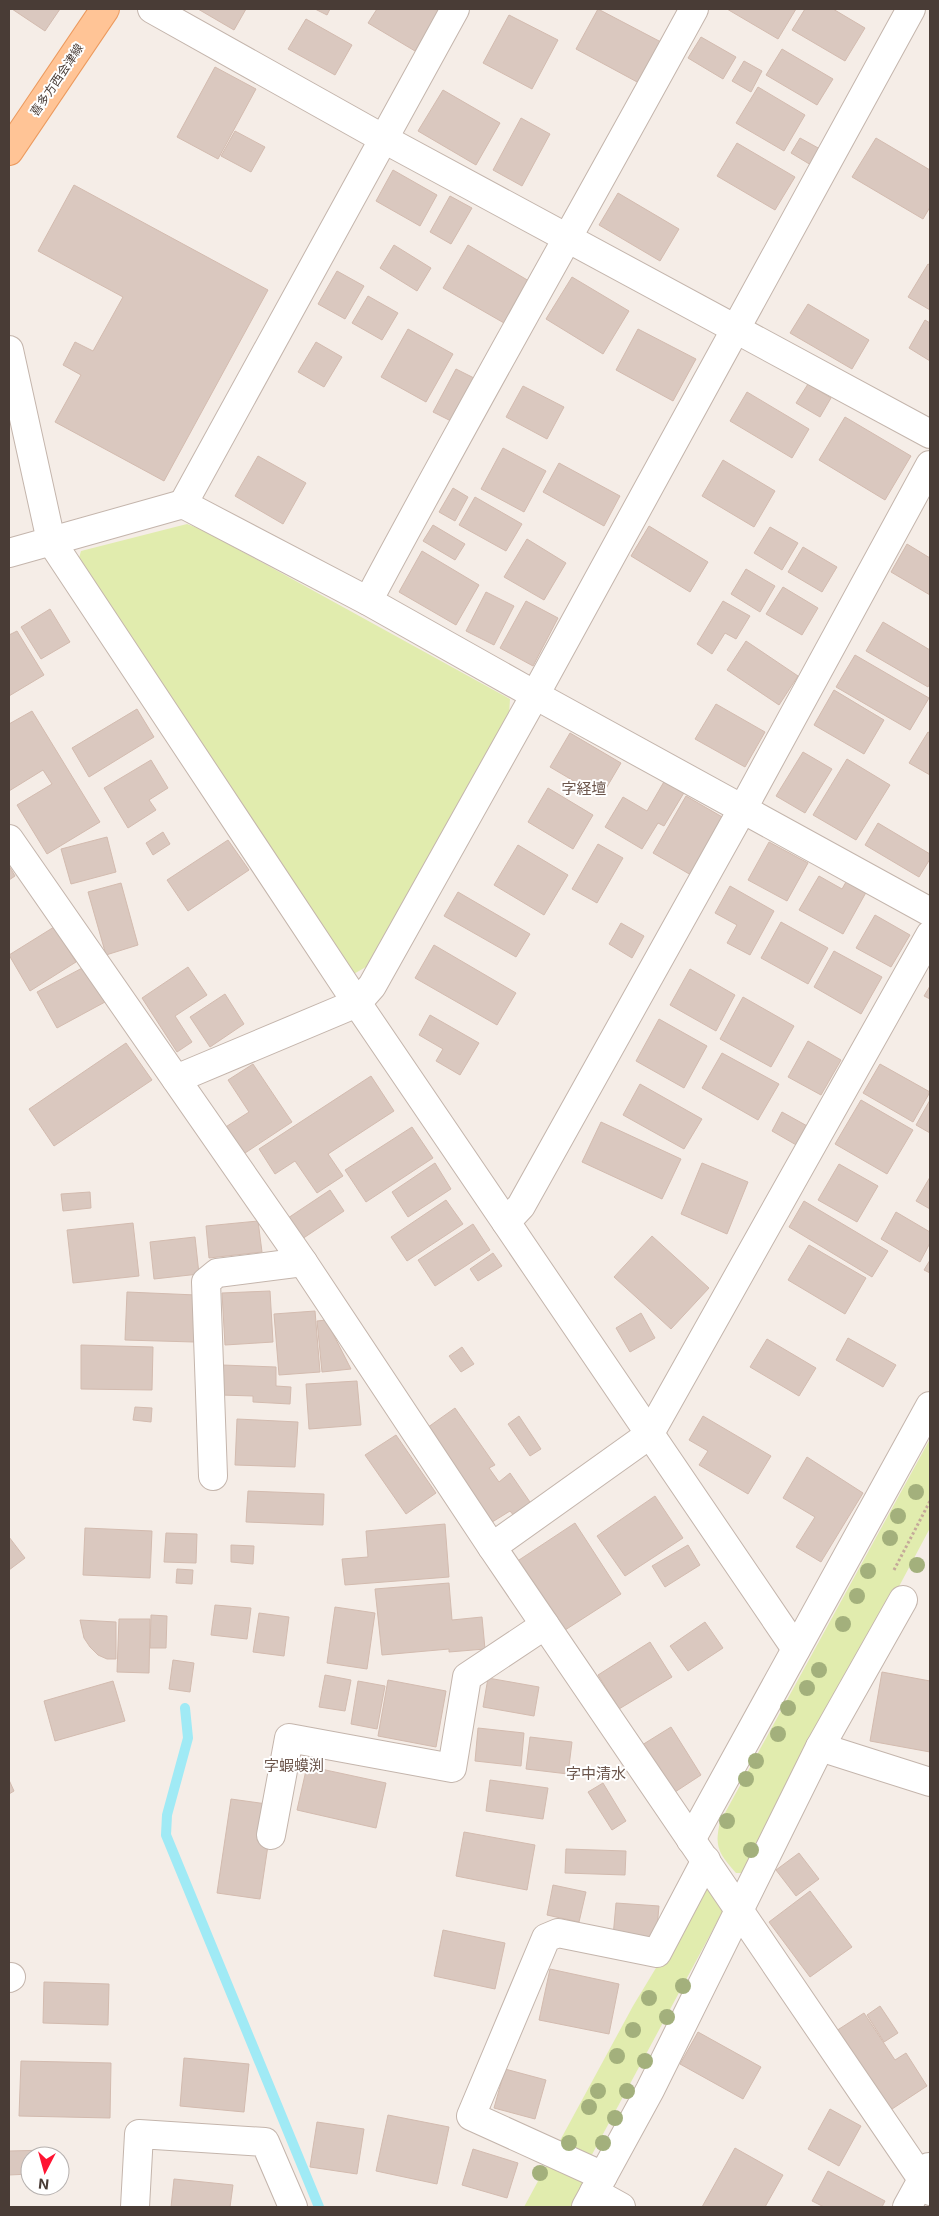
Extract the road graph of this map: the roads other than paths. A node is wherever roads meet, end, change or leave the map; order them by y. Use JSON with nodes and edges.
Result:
{"nodes":[{"id":1,"x":105,"y":9,"type":"edge"},
{"id":2,"x":152,"y":9,"type":"edge"},
{"id":3,"x":455,"y":9,"type":"edge"},
{"id":4,"x":694,"y":9,"type":"edge"},
{"id":5,"x":911,"y":9,"type":"edge"},
{"id":6,"x":924,"y":9,"type":"edge"},
{"id":7,"x":930,"y":12,"type":"edge"},
{"id":8,"x":384,"y":139,"type":"junction"},
{"id":9,"x":9,"y":151,"type":"edge"},
{"id":10,"x":569,"y":238,"type":"junction"},
{"id":11,"x":737,"y":329,"type":"junction"},
{"id":12,"x":9,"y":350,"type":"edge"},
{"id":13,"x":930,"y":434,"type":"edge"},
{"id":14,"x":930,"y":465,"type":"edge"},
{"id":15,"x":183,"y":504,"type":"junction"},
{"id":16,"x":51,"y":542,"type":"junction"},
{"id":17,"x":9,"y":553,"type":"edge"},
{"id":18,"x":368,"y":601,"type":"junction"},
{"id":19,"x":535,"y":695,"type":"junction"},
{"id":20,"x":742,"y":810,"type":"junction"},
{"id":21,"x":9,"y":839,"type":"edge"},
{"id":22,"x":930,"y":912,"type":"edge"},
{"id":23,"x":930,"y":935,"type":"edge"},
{"id":24,"x":357,"y":1003,"type":"junction"},
{"id":25,"x":176,"y":1079,"type":"junction"},
{"id":26,"x":506,"y":1222,"type":"junction"},
{"id":27,"x":303,"y":1262,"type":"junction"},
{"id":28,"x":930,"y":1406,"type":"edge"},
{"id":29,"x":649,"y":1435,"type":"junction"},
{"id":30,"x":213,"y":1476,"type":"dead end"},
{"id":31,"x":492,"y":1546,"type":"junction"},
{"id":32,"x":903,"y":1600,"type":"dead end"},
{"id":33,"x":545,"y":1625,"type":"junction"},
{"id":34,"x":796,"y":1649,"type":"junction"},
{"id":35,"x":820,"y":1747,"type":"junction"},
{"id":36,"x":930,"y":1782,"type":"edge"},
{"id":37,"x":271,"y":1835,"type":"dead end"},
{"id":38,"x":698,"y":1850,"type":"junction"},
{"id":39,"x":738,"y":1909,"type":"junction"},
{"id":40,"x":928,"y":2178,"type":"edge"},
{"id":41,"x":595,"y":2192,"type":"edge"},
{"id":42,"x":135,"y":2207,"type":"edge"},
{"id":43,"x":293,"y":2207,"type":"edge"},
{"id":44,"x":621,"y":2207,"type":"edge"},
{"id":45,"x":907,"y":2207,"type":"edge"}],
"edges":[{"from":1,"to":9,"type":"main road","name":"喜多方西会津線"},
{"from":2,"to":8,"type":"street"},
{"from":3,"to":8,"type":"street"},
{"from":4,"to":10,"type":"street"},
{"from":5,"to":11,"type":"street"},
{"from":6,"to":7,"type":"street"},
{"from":8,"to":10,"type":"street"},
{"from":8,"to":15,"type":"street"},
{"from":10,"to":11,"type":"street"},
{"from":10,"to":18,"type":"street"},
{"from":11,"to":13,"type":"street"},
{"from":11,"to":19,"type":"street"},
{"from":12,"to":16,"type":"street"},
{"from":14,"to":20,"type":"street"},
{"from":15,"to":16,"type":"street"},
{"from":15,"to":18,"type":"street"},
{"from":16,"to":17,"type":"street"},
{"from":16,"to":24,"type":"street"},
{"from":18,"to":19,"type":"street"},
{"from":19,"to":20,"type":"street"},
{"from":19,"to":24,"type":"street"},
{"from":20,"to":22,"type":"street"},
{"from":20,"to":26,"type":"street"},
{"from":21,"to":25,"type":"street"},
{"from":23,"to":29,"type":"street"},
{"from":24,"to":25,"type":"street"},
{"from":24,"to":26,"type":"street"},
{"from":25,"to":27,"type":"street"},
{"from":26,"to":29,"type":"street"},
{"from":27,"to":30,"type":"street"},
{"from":27,"to":31,"type":"street"},
{"from":28,"to":34,"type":"street"},
{"from":29,"to":31,"type":"street"},
{"from":29,"to":34,"type":"street"},
{"from":31,"to":33,"type":"street"},
{"from":32,"to":35,"type":"street"},
{"from":33,"to":37,"type":"street"},
{"from":33,"to":38,"type":"street"},
{"from":34,"to":38,"type":"street"},
{"from":35,"to":36,"type":"street"},
{"from":35,"to":39,"type":"street"},
{"from":38,"to":39,"type":"street"},
{"from":38,"to":41,"type":"street"},
{"from":39,"to":40,"type":"street"},
{"from":39,"to":41,"type":"street"},
{"from":40,"to":45,"type":"street"},
{"from":41,"to":44,"type":"street"},
{"from":42,"to":43,"type":"street"}]}
